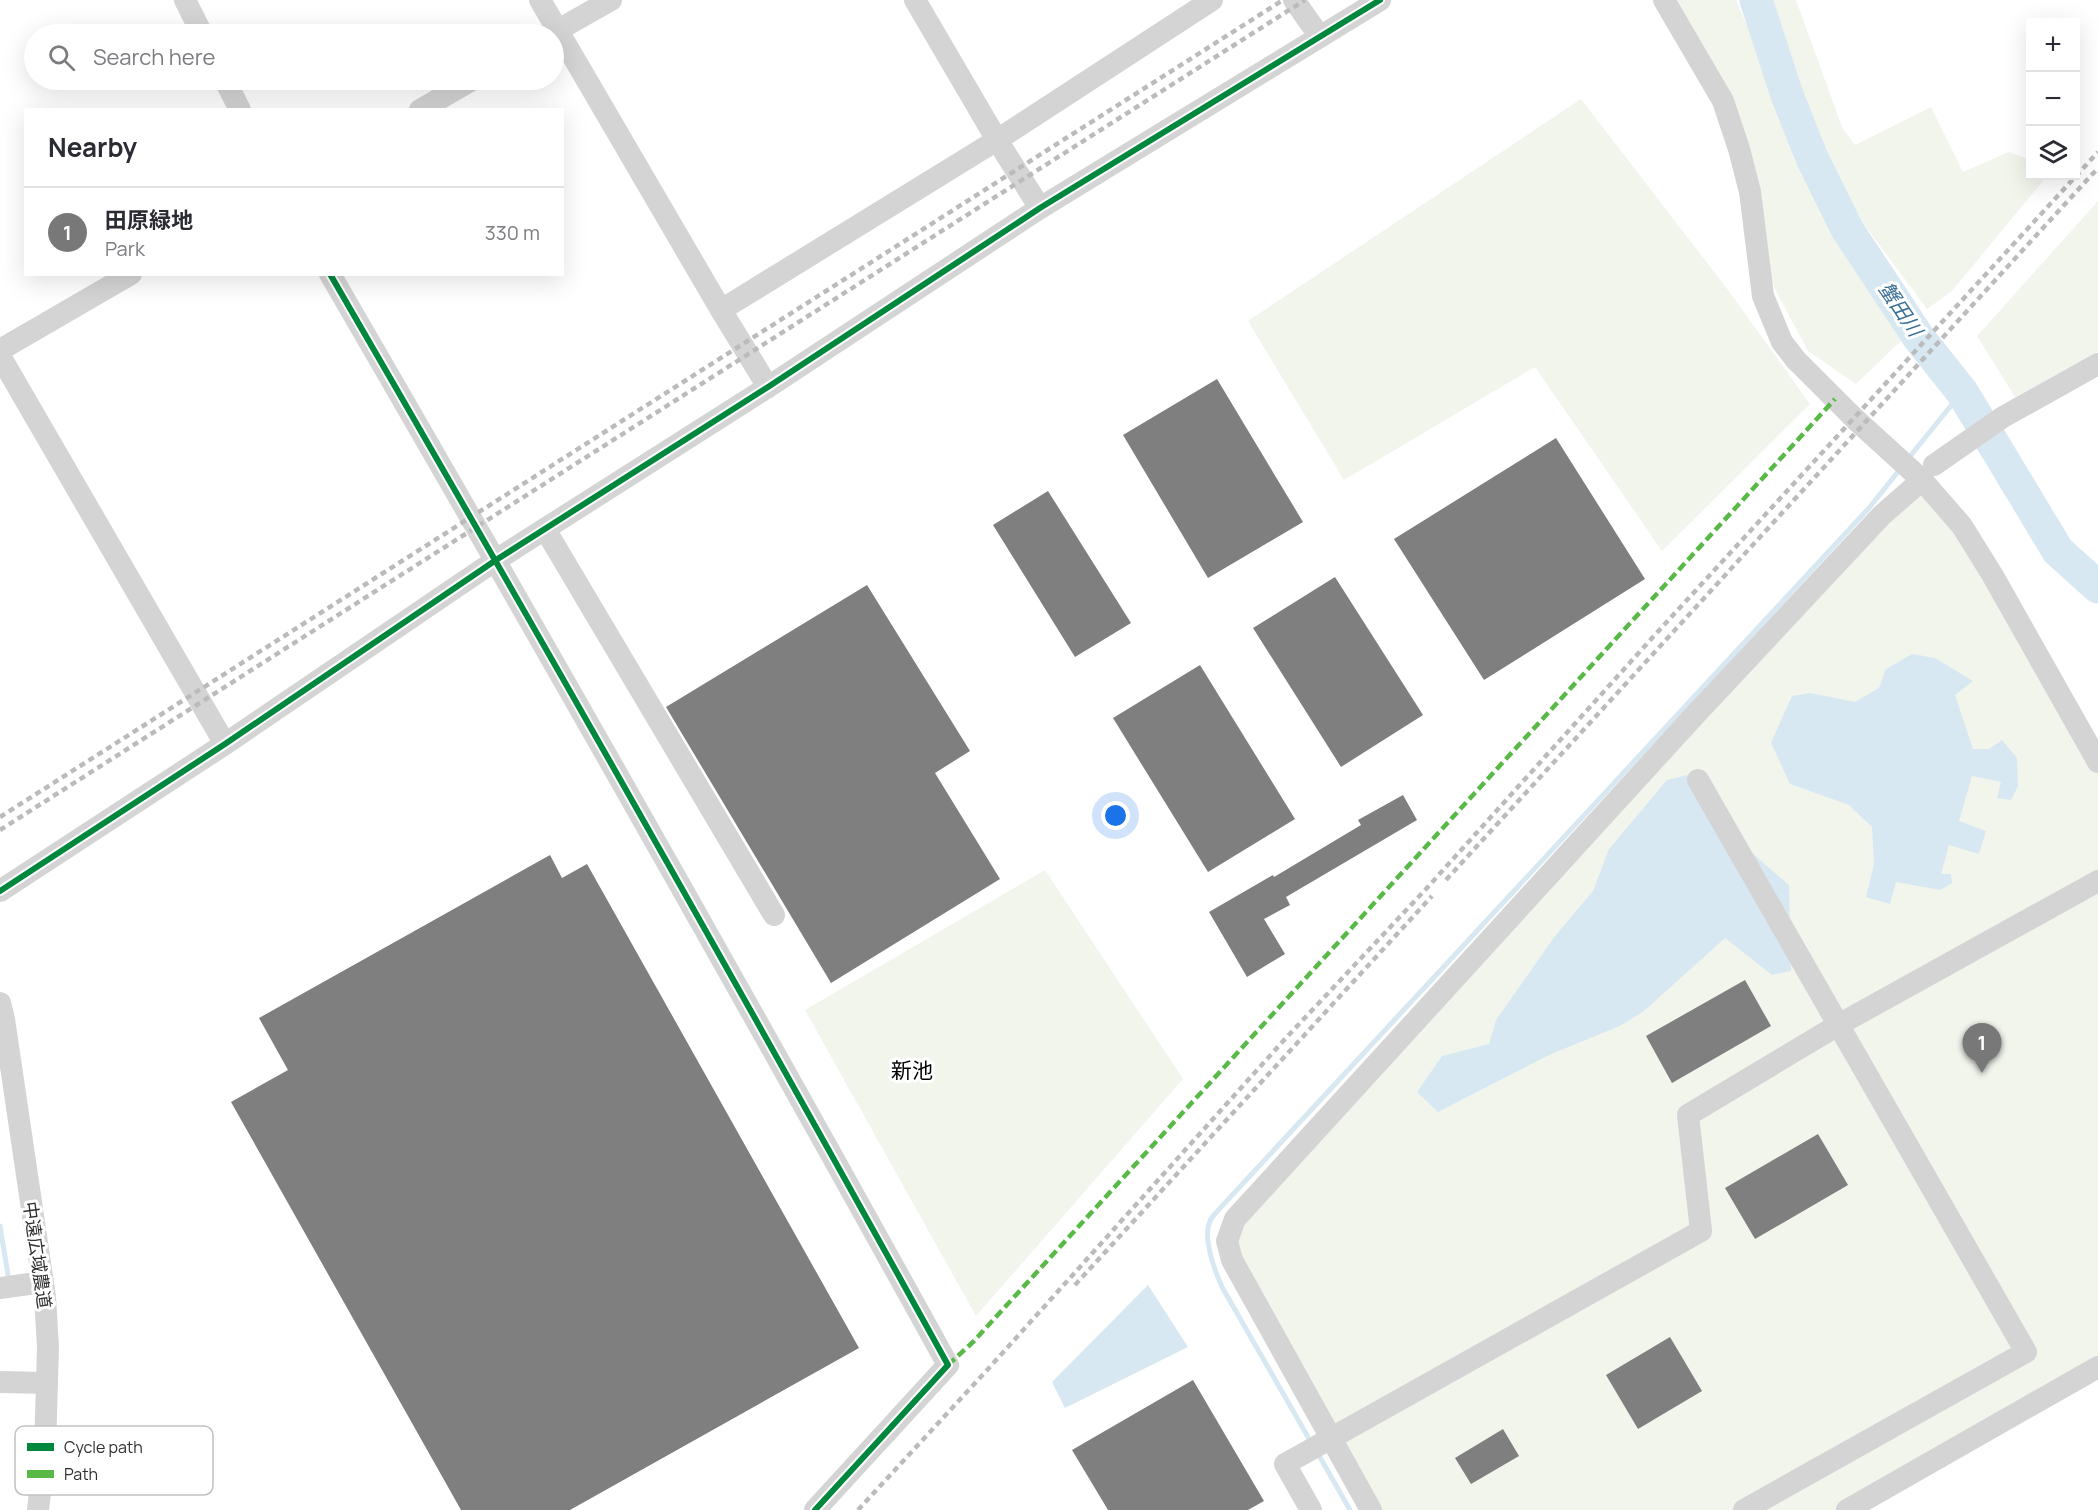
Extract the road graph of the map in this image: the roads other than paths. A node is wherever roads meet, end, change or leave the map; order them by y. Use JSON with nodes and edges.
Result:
{"nodes":[{"id":1,"x":185,"y":0,"type":"edge"},
{"id":2,"x":540,"y":0,"type":"edge"},
{"id":3,"x":611,"y":0,"type":"edge"},
{"id":4,"x":915,"y":0,"type":"edge"},
{"id":5,"x":1212,"y":0,"type":"edge"},
{"id":6,"x":1294,"y":0,"type":"edge"},
{"id":7,"x":1380,"y":0,"type":"edge"},
{"id":8,"x":1664,"y":0,"type":"edge"},
{"id":9,"x":197,"y":24,"type":"edge"},
{"id":10,"x":551,"y":24,"type":"edge"},
{"id":11,"x":564,"y":27,"type":"edge"},
{"id":12,"x":1320,"y":37,"type":"junction"},
{"id":13,"x":564,"y":47,"type":"edge"},
{"id":14,"x":230,"y":90,"type":"edge"},
{"id":15,"x":455,"y":90,"type":"edge"},
{"id":16,"x":239,"y":108,"type":"edge"},
{"id":17,"x":423,"y":108,"type":"edge"},
{"id":18,"x":997,"y":140,"type":"junction"},
{"id":19,"x":1040,"y":208,"type":"junction"},
{"id":20,"x":128,"y":276,"type":"edge"},
{"id":21,"x":331,"y":276,"type":"edge"},
{"id":22,"x":721,"y":310,"type":"junction"},
{"id":23,"x":0,"y":350,"type":"edge"},
{"id":24,"x":0,"y":356,"type":"edge"},
{"id":25,"x":2098,"y":364,"type":"edge"},
{"id":26,"x":768,"y":387,"type":"junction"},
{"id":27,"x":1928,"y":472,"type":"junction"},
{"id":28,"x":545,"y":529,"type":"junction"},
{"id":29,"x":495,"y":560,"type":"junction"},
{"id":30,"x":225,"y":744,"type":"junction"},
{"id":31,"x":2098,"y":762,"type":"edge"},
{"id":32,"x":1698,"y":780,"type":"dead end"},
{"id":33,"x":2098,"y":881,"type":"edge"},
{"id":34,"x":0,"y":891,"type":"edge"},
{"id":35,"x":774,"y":915,"type":"dead end"},
{"id":36,"x":0,"y":1003,"type":"edge"},
{"id":37,"x":1838,"y":1025,"type":"junction"},
{"id":38,"x":8,"y":1096,"type":"edge"},
{"id":39,"x":43,"y":1282,"type":"junction"},
{"id":40,"x":0,"y":1288,"type":"edge"},
{"id":41,"x":2098,"y":1367,"type":"edge"},
{"id":42,"x":0,"y":1382,"type":"edge"},
{"id":43,"x":47,"y":1383,"type":"junction"},
{"id":44,"x":46,"y":1426,"type":"edge"},
{"id":45,"x":1330,"y":1437,"type":"junction"},
{"id":46,"x":40,"y":1495,"type":"edge"},
{"id":47,"x":1306,"y":1508,"type":"edge"},
{"id":48,"x":38,"y":1510,"type":"edge"},
{"id":49,"x":815,"y":1510,"type":"edge"},
{"id":50,"x":1371,"y":1510,"type":"edge"},
{"id":51,"x":1744,"y":1510,"type":"edge"},
{"id":52,"x":1847,"y":1510,"type":"edge"}],
"edges":[{"from":1,"to":9,"type":"street"},
{"from":2,"to":10,"type":"street"},
{"from":3,"to":11,"type":"street"},
{"from":4,"to":18,"type":"street"},
{"from":5,"to":18,"type":"street"},
{"from":6,"to":12,"type":"street"},
{"from":7,"to":12,"type":"street"},
{"from":8,"to":27,"type":"street"},
{"from":12,"to":19,"type":"street"},
{"from":13,"to":22,"type":"street"},
{"from":14,"to":16,"type":"street"},
{"from":15,"to":17,"type":"street"},
{"from":18,"to":19,"type":"street"},
{"from":18,"to":22,"type":"street"},
{"from":19,"to":26,"type":"street"},
{"from":20,"to":23,"type":"street"},
{"from":21,"to":29,"type":"street"},
{"from":22,"to":26,"type":"street"},
{"from":24,"to":30,"type":"street"},
{"from":25,"to":27,"type":"street"},
{"from":26,"to":28,"type":"street"},
{"from":27,"to":31,"type":"street"},
{"from":27,"to":45,"type":"street"},
{"from":28,"to":29,"type":"street"},
{"from":28,"to":35,"type":"street"},
{"from":29,"to":30,"type":"street"},
{"from":29,"to":49,"type":"street"},
{"from":30,"to":34,"type":"street"},
{"from":32,"to":37,"type":"street"},
{"from":33,"to":37,"type":"street"},
{"from":36,"to":38,"type":"street","name":"中遠広域農道"},
{"from":37,"to":45,"type":"street"},
{"from":37,"to":51,"type":"street"},
{"from":38,"to":39,"type":"street","name":"中遠広域農道"},
{"from":39,"to":40,"type":"street"},
{"from":39,"to":43,"type":"street","name":"中遠広域農道"},
{"from":41,"to":52,"type":"street"},
{"from":42,"to":43,"type":"street"},
{"from":43,"to":44,"type":"street","name":"中遠広域農道"},
{"from":45,"to":47,"type":"street"},
{"from":45,"to":50,"type":"street"},
{"from":46,"to":48,"type":"street","name":"中遠広域農道"}]}
